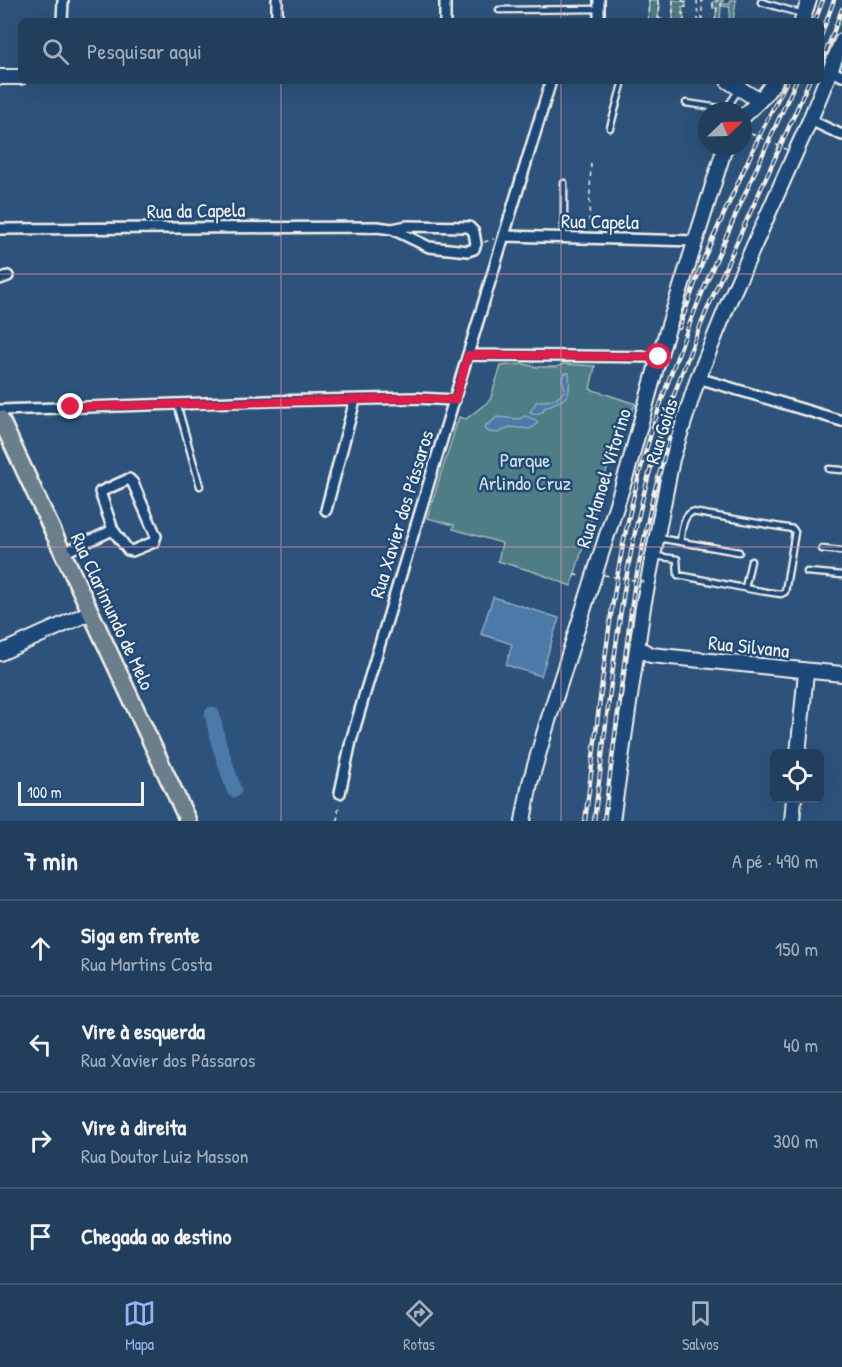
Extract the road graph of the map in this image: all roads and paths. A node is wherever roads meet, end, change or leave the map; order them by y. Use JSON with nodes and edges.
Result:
{"nodes":[{"id":1,"x":63,"y":0,"type":"edge"},
{"id":2,"x":277,"y":0,"type":"edge"},
{"id":3,"x":445,"y":0,"type":"edge"},
{"id":4,"x":649,"y":0,"type":"edge"},
{"id":5,"x":658,"y":0,"type":"edge"},
{"id":6,"x":673,"y":0,"type":"edge"},
{"id":7,"x":682,"y":0,"type":"edge"},
{"id":8,"x":697,"y":0,"type":"edge"},
{"id":9,"x":702,"y":0,"type":"edge"},
{"id":10,"x":719,"y":0,"type":"edge"},
{"id":11,"x":809,"y":0,"type":"edge"},
{"id":12,"x":761,"y":2,"type":"dead end"},
{"id":13,"x":599,"y":5,"type":"edge"},
{"id":14,"x":721,"y":6,"type":"dead end"},
{"id":15,"x":499,"y":10,"type":"dead end"},
{"id":16,"x":62,"y":18,"type":"edge"},
{"id":17,"x":277,"y":18,"type":"edge"},
{"id":18,"x":445,"y":18,"type":"edge"},
{"id":19,"x":648,"y":18,"type":"edge"},
{"id":20,"x":658,"y":18,"type":"edge"},
{"id":21,"x":673,"y":18,"type":"edge"},
{"id":22,"x":684,"y":18,"type":"edge"},
{"id":23,"x":698,"y":18,"type":"edge"},
{"id":24,"x":702,"y":18,"type":"edge"},
{"id":25,"x":715,"y":18,"type":"edge"},
{"id":26,"x":803,"y":18,"type":"edge"},
{"id":27,"x":842,"y":41,"type":"edge"},
{"id":28,"x":837,"y":73,"type":"edge"},
{"id":29,"x":0,"y":77,"type":"edge"},
{"id":30,"x":18,"y":77,"type":"edge"},
{"id":31,"x":550,"y":84,"type":"edge"},
{"id":32,"x":622,"y":84,"type":"edge"},
{"id":33,"x":734,"y":85,"type":"edge"},
{"id":34,"x":767,"y":88,"type":"edge"},
{"id":35,"x":686,"y":104,"type":"dead end"},
{"id":36,"x":752,"y":106,"type":"edge"},
{"id":37,"x":810,"y":120,"type":"junction"},
{"id":38,"x":610,"y":128,"type":"dead end"},
{"id":39,"x":752,"y":133,"type":"edge"},
{"id":40,"x":842,"y":135,"type":"edge"},
{"id":41,"x":788,"y":150,"type":"dead end"},
{"id":42,"x":722,"y":156,"type":"edge"},
{"id":43,"x":591,"y":162,"type":"dead end"},
{"id":44,"x":564,"y":183,"type":"dead end"},
{"id":45,"x":589,"y":222,"type":"dead end"},
{"id":46,"x":0,"y":229,"type":"edge"},
{"id":47,"x":392,"y":229,"type":"junction"},
{"id":48,"x":504,"y":236,"type":"junction"},
{"id":49,"x":564,"y":238,"type":"junction"},
{"id":50,"x":696,"y":241,"type":"junction"},
{"id":51,"x":476,"y":244,"type":"junction"},
{"id":52,"x":468,"y":355,"type":"junction"},
{"id":53,"x":659,"y":357,"type":"junction"},
{"id":54,"x":698,"y":378,"type":"junction"},
{"id":55,"x":355,"y":400,"type":"junction"},
{"id":56,"x":455,"y":400,"type":"junction"},
{"id":57,"x":177,"y":404,"type":"junction"},
{"id":58,"x":0,"y":410,"type":"edge"},
{"id":59,"x":0,"y":418,"type":"edge"},
{"id":60,"x":842,"y":421,"type":"edge"},
{"id":61,"x":829,"y":469,"type":"dead end"},
{"id":62,"x":842,"y":470,"type":"edge"},
{"id":63,"x":200,"y":486,"type":"dead end"},
{"id":64,"x":326,"y":510,"type":"dead end"},
{"id":65,"x":113,"y":530,"type":"junction"},
{"id":66,"x":655,"y":537,"type":"junction"},
{"id":67,"x":680,"y":542,"type":"junction"},
{"id":68,"x":822,"y":549,"type":"dead end"},
{"id":69,"x":842,"y":551,"type":"edge"},
{"id":70,"x":739,"y":552,"type":"dead end"},
{"id":71,"x":63,"y":553,"type":"junction"},
{"id":72,"x":652,"y":556,"type":"junction"},
{"id":73,"x":751,"y":561,"type":"dead end"},
{"id":74,"x":807,"y":572,"type":"dead end"},
{"id":75,"x":604,"y":575,"type":"dead end"},
{"id":76,"x":842,"y":575,"type":"edge"},
{"id":77,"x":646,"y":582,"type":"dead end"},
{"id":78,"x":746,"y":588,"type":"junction"},
{"id":79,"x":91,"y":612,"type":"junction"},
{"id":80,"x":638,"y":648,"type":"junction"},
{"id":81,"x":0,"y":653,"type":"edge"},
{"id":82,"x":651,"y":655,"type":"junction"},
{"id":83,"x":636,"y":663,"type":"junction"},
{"id":84,"x":806,"y":672,"type":"junction"},
{"id":85,"x":842,"y":674,"type":"edge"},
{"id":86,"x":798,"y":749,"type":"edge"},
{"id":87,"x":340,"y":793,"type":"joint"},
{"id":88,"x":794,"y":803,"type":"edge"},
{"id":89,"x":188,"y":821,"type":"edge"},
{"id":90,"x":337,"y":821,"type":"edge"},
{"id":91,"x":523,"y":821,"type":"edge"},
{"id":92,"x":612,"y":821,"type":"edge"},
{"id":93,"x":792,"y":821,"type":"edge"}],
"edges":[{"from":1,"to":16,"type":"street"},
{"from":2,"to":17,"type":"street"},
{"from":3,"to":18,"type":"street"},
{"from":4,"to":19,"type":"path"},
{"from":5,"to":20,"type":"path"},
{"from":6,"to":21,"type":"path"},
{"from":7,"to":22,"type":"path"},
{"from":8,"to":23,"type":"path"},
{"from":9,"to":24,"type":"path"},
{"from":10,"to":14,"type":"path"},
{"from":10,"to":25,"type":"path"},
{"from":11,"to":26,"type":"main road"},
{"from":12,"to":26,"type":"lane"},
{"from":13,"to":15,"type":"lane"},
{"from":27,"to":28,"type":"main road","name":"Rua Goiás"},
{"from":28,"to":37,"type":"main road","name":"Rua Goiás"},
{"from":29,"to":30,"type":"main road"},
{"from":31,"to":48,"type":"street","name":"Rua Xavier dos Pássaros"},
{"from":32,"to":38,"type":"lane"},
{"from":33,"to":34,"type":"main road"},
{"from":33,"to":35,"type":"lane"},
{"from":34,"to":36,"type":"main road"},
{"from":37,"to":40,"type":"street"},
{"from":37,"to":54,"type":"main road","name":"Rua Goiás"},
{"from":39,"to":41,"type":"path","bridge":true},
{"from":42,"to":50,"type":"main road","name":"Rua Manoel Vitorino"},
{"from":43,"to":45,"type":"path"},
{"from":44,"to":49,"type":"lane"},
{"from":46,"to":47,"type":"street","name":"Rua da Capela"},
{"from":47,"to":51,"type":"street","name":"Rua da Capela"},
{"from":47,"to":51,"type":"street","name":"Rua da Capela"},
{"from":48,"to":49,"type":"street","name":"Rua Capela"},
{"from":48,"to":51,"type":"path"},
{"from":48,"to":52,"type":"street","name":"Rua Xavier dos Pássaros"},
{"from":49,"to":50,"type":"street","name":"Rua Capela"},
{"from":50,"to":53,"type":"main road","name":"Rua Manoel Vitorino"},
{"from":52,"to":53,"type":"street"},
{"from":52,"to":56,"type":"street","name":"Rua Xavier dos Pássaros"},
{"from":53,"to":91,"type":"main road","name":"Rua Manoel Vitorino"},
{"from":54,"to":60,"type":"street"},
{"from":54,"to":66,"type":"main road","name":"Rua Goiás"},
{"from":55,"to":56,"type":"street"},
{"from":55,"to":57,"type":"street"},
{"from":55,"to":64,"type":"street"},
{"from":56,"to":87,"type":"street","name":"Rua Xavier dos Pássaros"},
{"from":57,"to":58,"type":"street"},
{"from":57,"to":63,"type":"lane"},
{"from":59,"to":71,"type":"main road","name":"Rua Clarimundo de Melo"},
{"from":61,"to":62,"type":"lane"},
{"from":65,"to":65,"type":"street"},
{"from":65,"to":71,"type":"street"},
{"from":66,"to":67,"type":"lane"},
{"from":66,"to":72,"type":"main road","name":"Rua Goiás"},
{"from":67,"to":70,"type":"lane"},
{"from":67,"to":78,"type":"lane"},
{"from":68,"to":69,"type":"lane"},
{"from":71,"to":79,"type":"main road","name":"Rua Clarimundo de Melo"},
{"from":72,"to":78,"type":"lane"},
{"from":72,"to":80,"type":"main road","name":"Rua Goiás"},
{"from":73,"to":78,"type":"lane"},
{"from":74,"to":76,"type":"lane"},
{"from":75,"to":77,"type":"path","bridge":true},
{"from":79,"to":81,"type":"main road"},
{"from":79,"to":89,"type":"main road","name":"Rua Clarimundo de Melo"},
{"from":80,"to":82,"type":"main road","name":"Rua Silvana"},
{"from":80,"to":83,"type":"main road","name":"Rua Goiás"},
{"from":82,"to":83,"type":"main road"},
{"from":82,"to":84,"type":"main road","name":"Rua Silvana"},
{"from":83,"to":92,"type":"main road","name":"Rua Goiás"},
{"from":84,"to":85,"type":"main road","name":"Rua Silvana"},
{"from":84,"to":86,"type":"main road"},
{"from":87,"to":90,"type":"path"},
{"from":88,"to":93,"type":"main road"}]}
